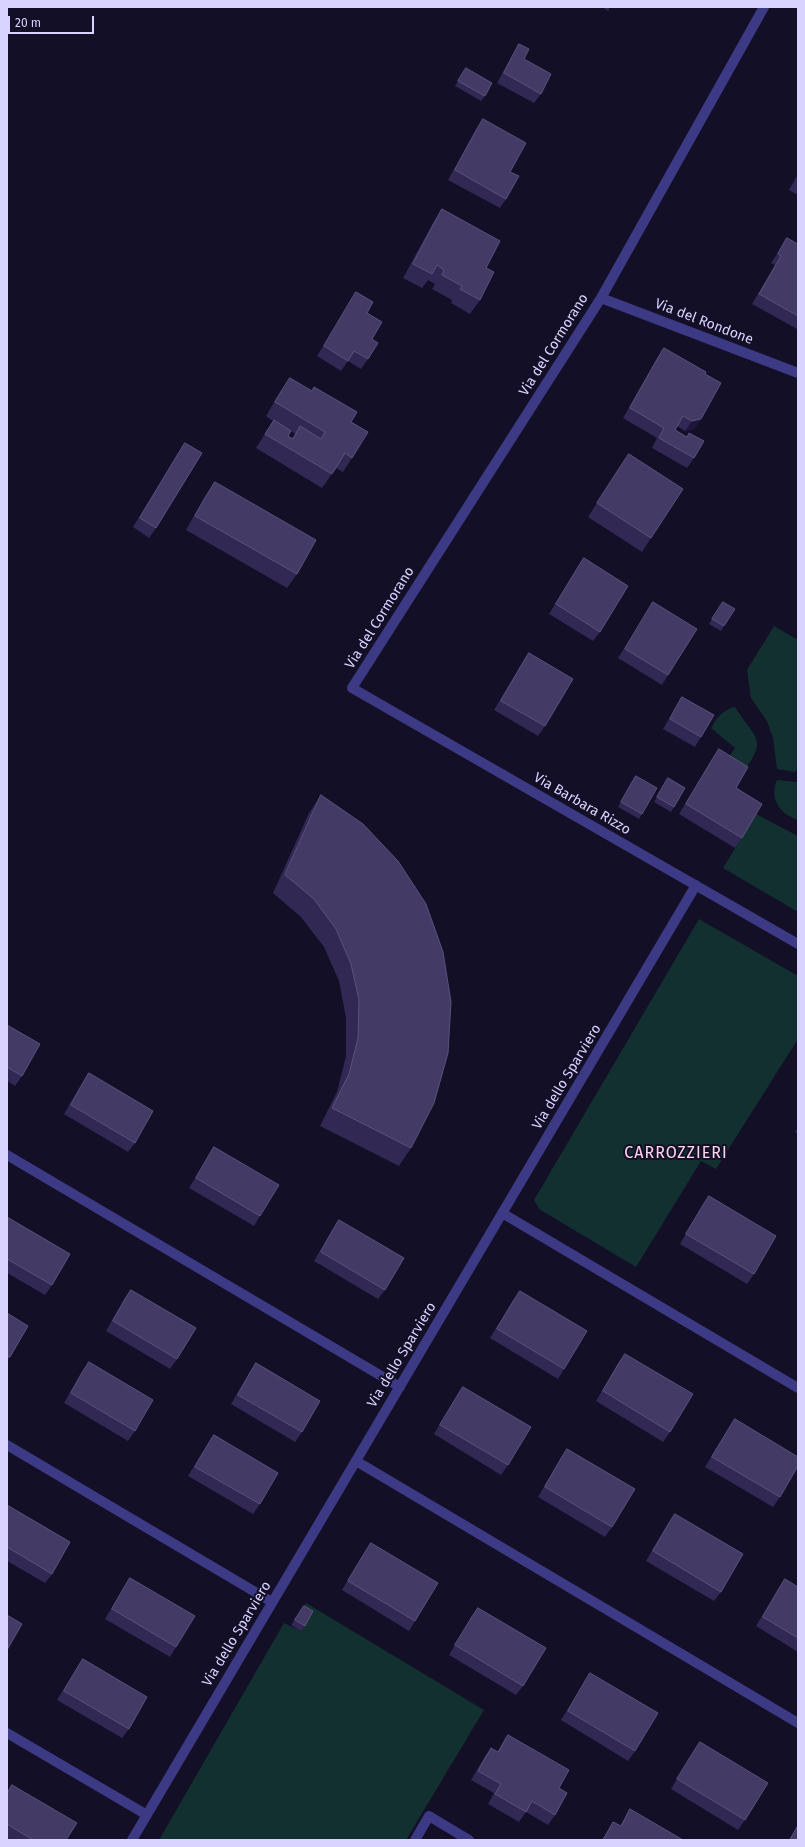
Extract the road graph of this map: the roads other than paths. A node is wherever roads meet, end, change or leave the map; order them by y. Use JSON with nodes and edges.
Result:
{"nodes":[{"id":1,"x":764,"y":7,"type":"edge"},
{"id":2,"x":601,"y":298,"type":"junction"},
{"id":3,"x":798,"y":373,"type":"edge"},
{"id":4,"x":352,"y":688,"type":"joint"},
{"id":5,"x":696,"y":885,"type":"junction"},
{"id":6,"x":798,"y":944,"type":"edge"},
{"id":7,"x":7,"y":1155,"type":"edge"},
{"id":8,"x":502,"y":1213,"type":"junction"},
{"id":9,"x":400,"y":1387,"type":"junction"},
{"id":10,"x":798,"y":1388,"type":"edge"},
{"id":11,"x":7,"y":1445,"type":"edge"},
{"id":12,"x":356,"y":1461,"type":"junction"},
{"id":13,"x":272,"y":1602,"type":"junction"},
{"id":14,"x":798,"y":1723,"type":"edge"},
{"id":15,"x":7,"y":1733,"type":"edge"},
{"id":16,"x":146,"y":1816,"type":"junction"},
{"id":17,"x":132,"y":1840,"type":"edge"},
{"id":18,"x":415,"y":1840,"type":"edge"},
{"id":19,"x":470,"y":1840,"type":"edge"}],
"edges":[{"from":1,"to":2,"type":"street","name":"Via del Cormorano"},
{"from":2,"to":3,"type":"street","name":"Via del Rondone"},
{"from":2,"to":4,"type":"street","name":"Via del Cormorano"},
{"from":4,"to":5,"type":"street","name":"Via Barbara Rizzo"},
{"from":5,"to":6,"type":"street","name":"Via Barbara Rizzo"},
{"from":5,"to":8,"type":"street","name":"Via dello Sparviero"},
{"from":7,"to":9,"type":"street"},
{"from":8,"to":9,"type":"street","name":"Via dello Sparviero"},
{"from":8,"to":10,"type":"street"},
{"from":9,"to":12,"type":"street","name":"Via dello Sparviero"},
{"from":11,"to":13,"type":"street"},
{"from":12,"to":13,"type":"street","name":"Via dello Sparviero"},
{"from":12,"to":14,"type":"street"},
{"from":13,"to":16,"type":"street","name":"Via dello Sparviero"},
{"from":15,"to":16,"type":"street"},
{"from":16,"to":17,"type":"street","name":"Via dello Sparviero"},
{"from":18,"to":19,"type":"street"}]}
